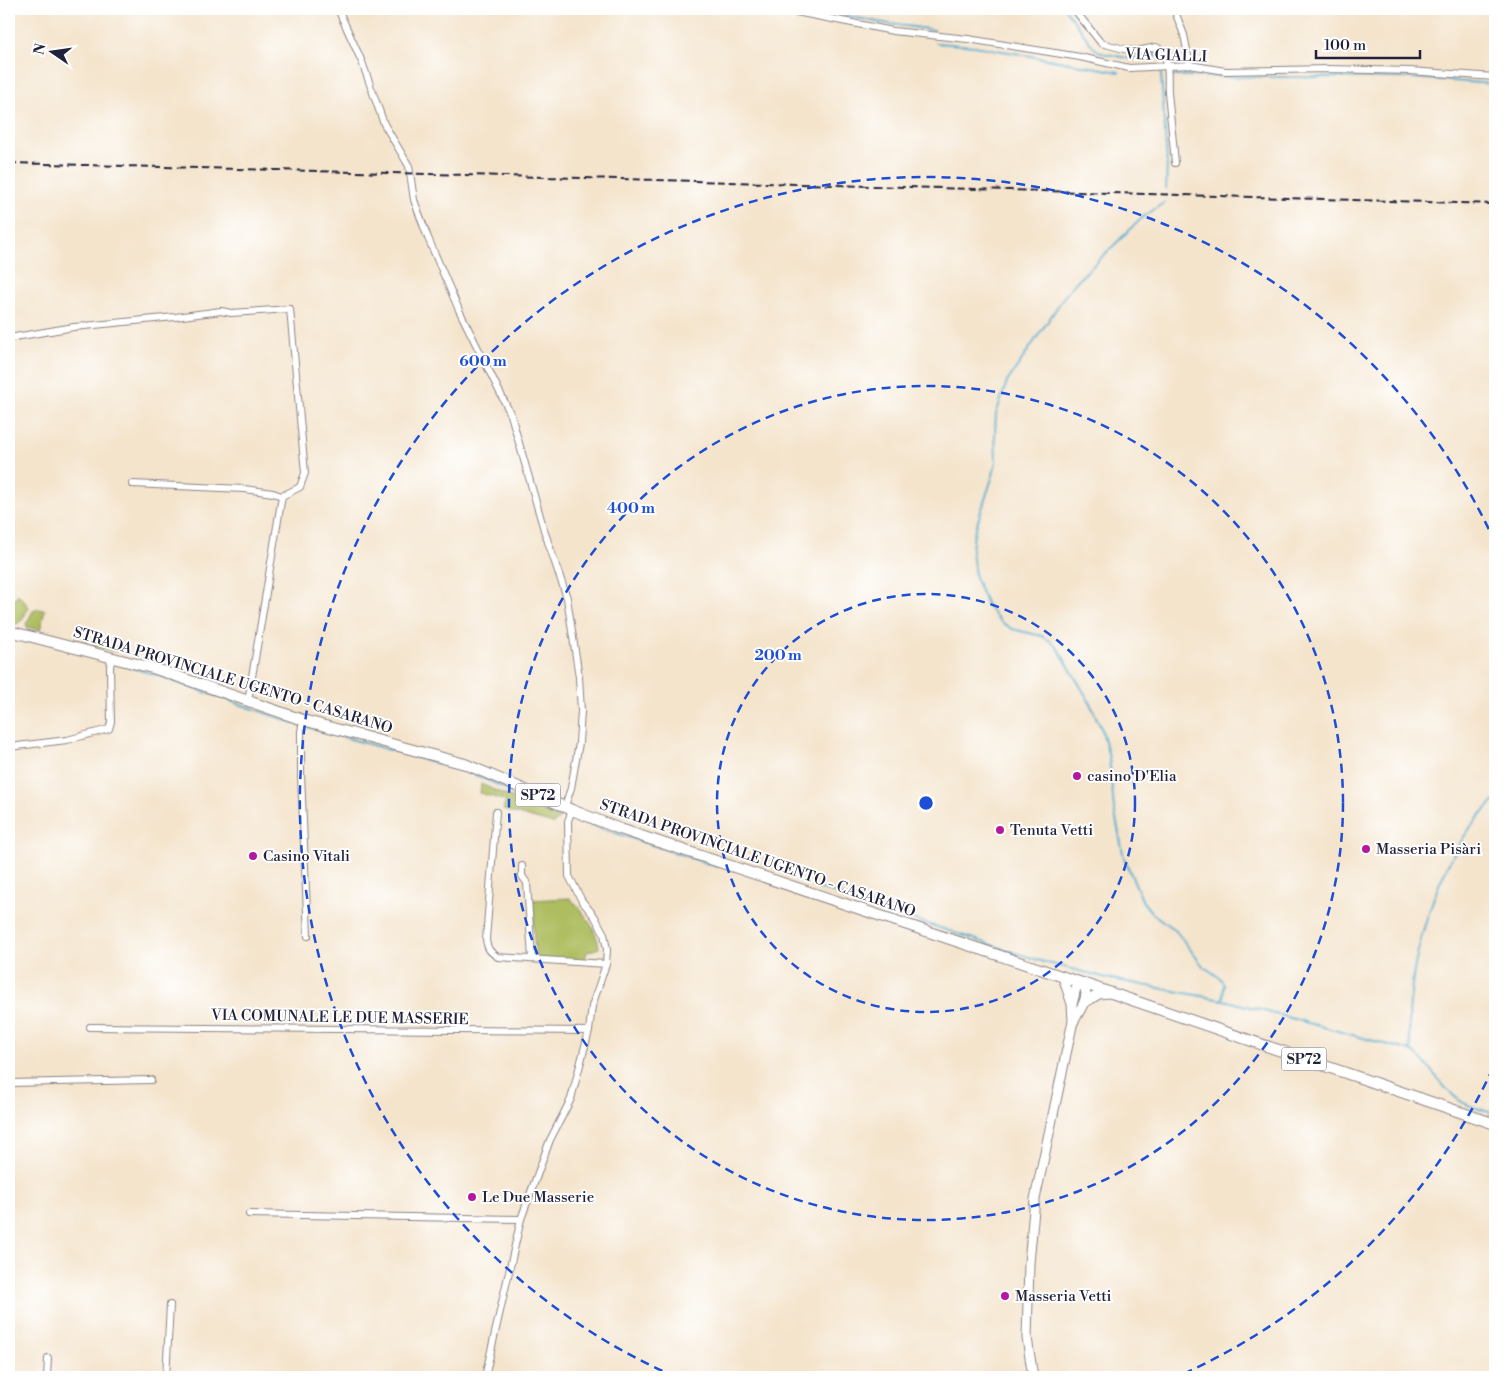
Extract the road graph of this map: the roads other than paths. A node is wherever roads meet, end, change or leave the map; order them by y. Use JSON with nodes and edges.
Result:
{"nodes":[{"id":1,"x":338,"y":9,"type":"edge"},
{"id":2,"x":781,"y":9,"type":"edge"},
{"id":3,"x":1074,"y":9,"type":"edge"},
{"id":4,"x":1174,"y":9,"type":"edge"},
{"id":5,"x":1190,"y":65,"type":"junction"},
{"id":6,"x":1168,"y":69,"type":"junction"},
{"id":7,"x":1495,"y":77,"type":"edge"},
{"id":8,"x":1175,"y":163,"type":"dead end"},
{"id":9,"x":9,"y":338,"type":"edge"},
{"id":10,"x":132,"y":484,"type":"dead end"},
{"id":11,"x":282,"y":496,"type":"junction"},
{"id":12,"x":9,"y":631,"type":"edge"},
{"id":13,"x":111,"y":662,"type":"junction"},
{"id":14,"x":248,"y":701,"type":"junction"},
{"id":15,"x":303,"y":720,"type":"junction"},
{"id":16,"x":9,"y":747,"type":"edge"},
{"id":17,"x":568,"y":808,"type":"junction"},
{"id":18,"x":496,"y":812,"type":"dead end"},
{"id":19,"x":522,"y":866,"type":"dead end"},
{"id":20,"x":308,"y":936,"type":"dead end"},
{"id":21,"x":532,"y":959,"type":"junction"},
{"id":22,"x":606,"y":964,"type":"junction"},
{"id":23,"x":1063,"y":977,"type":"junction"},
{"id":24,"x":1082,"y":982,"type":"junction"},
{"id":25,"x":1113,"y":993,"type":"junction"},
{"id":26,"x":1084,"y":1003,"type":"junction"},
{"id":27,"x":1072,"y":1004,"type":"junction"},
{"id":28,"x":1074,"y":1021,"type":"junction"},
{"id":29,"x":90,"y":1027,"type":"dead end"},
{"id":30,"x":589,"y":1031,"type":"junction"},
{"id":31,"x":151,"y":1080,"type":"dead end"},
{"id":32,"x":9,"y":1083,"type":"edge"},
{"id":33,"x":1495,"y":1124,"type":"edge"},
{"id":34,"x":249,"y":1214,"type":"dead end"},
{"id":35,"x":521,"y":1219,"type":"junction"},
{"id":36,"x":170,"y":1305,"type":"dead end"},
{"id":37,"x":48,"y":1358,"type":"dead end"},
{"id":38,"x":47,"y":1377,"type":"edge"},
{"id":39,"x":166,"y":1377,"type":"edge"},
{"id":40,"x":485,"y":1377,"type":"edge"},
{"id":41,"x":1032,"y":1377,"type":"edge"}],
"edges":[{"from":1,"to":17,"type":"street"},
{"from":2,"to":6,"type":"street","name":"VIA GIALLI"},
{"from":3,"to":6,"type":"street"},
{"from":4,"to":5,"type":"street"},
{"from":5,"to":6,"type":"street","name":"VIA GIALLI"},
{"from":5,"to":7,"type":"street","name":"VIA GIALLI"},
{"from":6,"to":8,"type":"street"},
{"from":9,"to":11,"type":"street"},
{"from":10,"to":11,"type":"street"},
{"from":11,"to":14,"type":"street"},
{"from":12,"to":13,"type":"main road","name":"STRADA PROVINCIALE UGENTO - CASARANO","number":"SP72"},
{"from":13,"to":14,"type":"main road","name":"STRADA PROVINCIALE UGENTO - CASARANO","number":"SP72"},
{"from":13,"to":16,"type":"street"},
{"from":14,"to":15,"type":"main road","name":"STRADA PROVINCIALE UGENTO - CASARANO","number":"SP72"},
{"from":15,"to":17,"type":"main road","name":"STRADA PROVINCIALE UGENTO - CASARANO","number":"SP72"},
{"from":15,"to":20,"type":"street"},
{"from":17,"to":22,"type":"street"},
{"from":17,"to":23,"type":"main road","name":"STRADA PROVINCIALE UGENTO - CASARANO","number":"SP72"},
{"from":18,"to":21,"type":"street"},
{"from":19,"to":21,"type":"street"},
{"from":21,"to":22,"type":"street"},
{"from":22,"to":30,"type":"street"},
{"from":23,"to":24,"type":"main road","name":"STRADA PROVINCIALE UGENTO - CASARANO","number":"SP72"},
{"from":23,"to":27,"type":"street"},
{"from":24,"to":25,"type":"main road","name":"STRADA PROVINCIALE UGENTO - CASARANO","number":"SP72"},
{"from":24,"to":26,"type":"street"},
{"from":24,"to":27,"type":"street"},
{"from":25,"to":26,"type":"street"},
{"from":25,"to":33,"type":"main road","name":"STRADA PROVINCIALE UGENTO - CASARANO","number":"SP72"},
{"from":26,"to":28,"type":"street"},
{"from":27,"to":28,"type":"street"},
{"from":28,"to":41,"type":"street"},
{"from":29,"to":30,"type":"street","name":"VIA COMUNALE LE DUE MASSERIE"},
{"from":30,"to":35,"type":"street"},
{"from":31,"to":32,"type":"street"},
{"from":34,"to":35,"type":"street"},
{"from":35,"to":40,"type":"street"},
{"from":36,"to":39,"type":"street"},
{"from":37,"to":38,"type":"street"}]}
